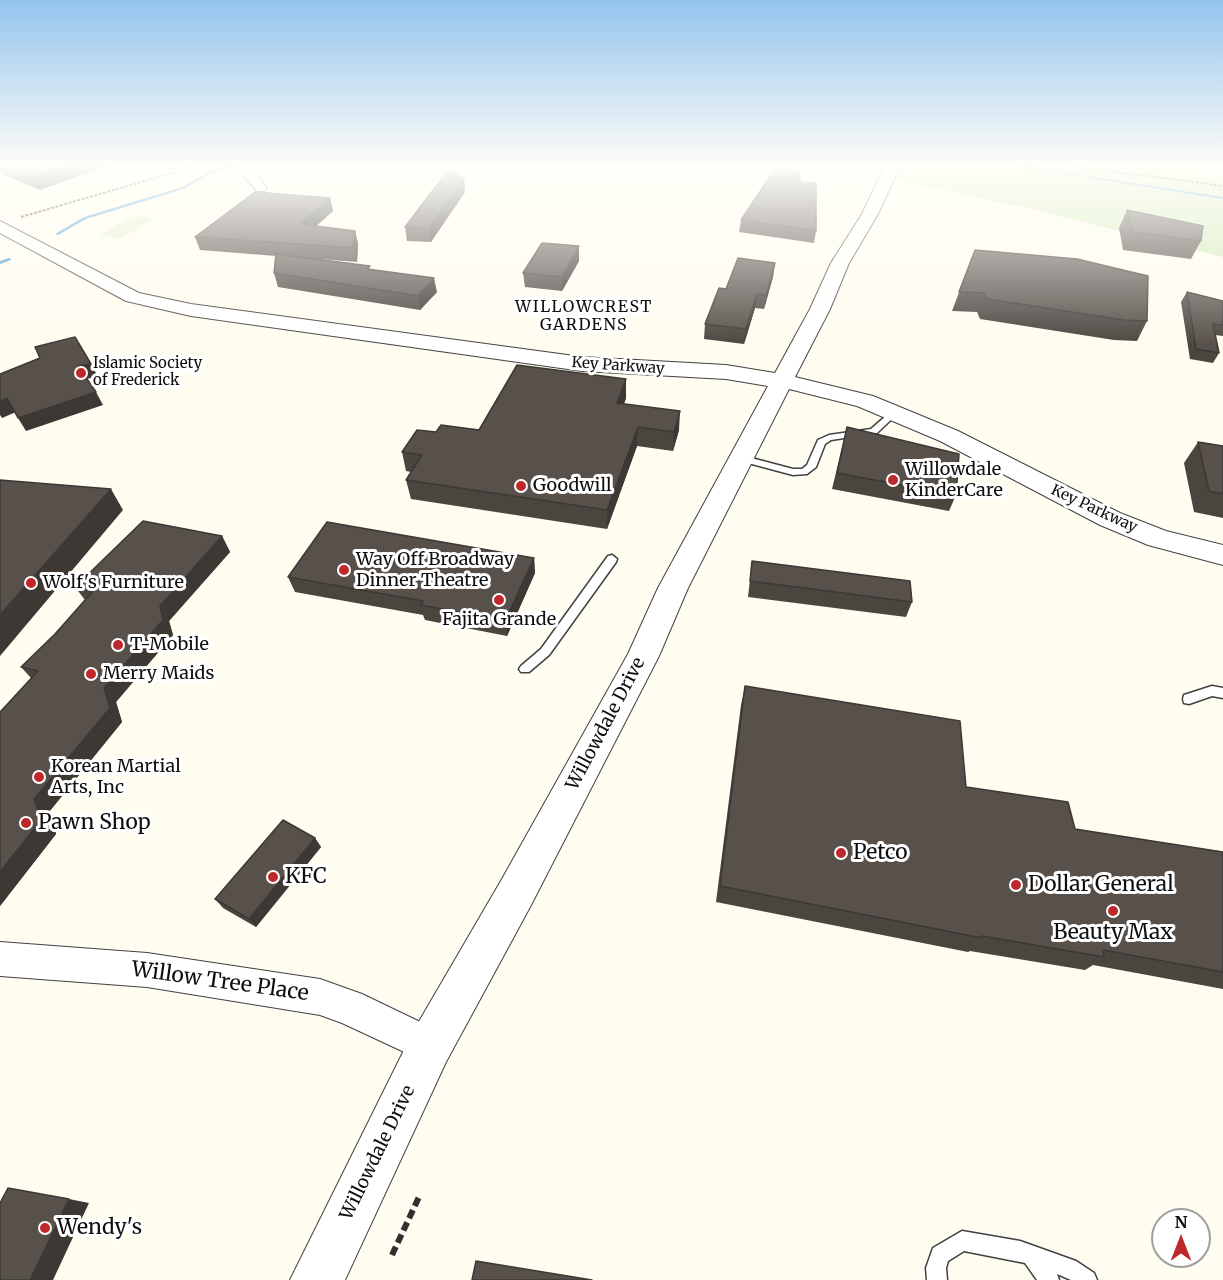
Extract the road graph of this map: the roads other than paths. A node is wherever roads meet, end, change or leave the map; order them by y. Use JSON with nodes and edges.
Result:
{"nodes":[{"id":1,"x":863,"y":226,"type":"edge"},
{"id":2,"x":5,"y":227,"type":"edge"},
{"id":3,"x":782,"y":381,"type":"junction"},
{"id":4,"x":894,"y":412,"type":"junction"},
{"id":5,"x":740,"y":458,"type":"junction"},
{"id":6,"x":1223,"y":555,"type":"edge"},
{"id":7,"x":612,"y":559,"type":"dead end"},
{"id":8,"x":525,"y":669,"type":"dead end"},
{"id":9,"x":1223,"y":693,"type":"edge"},
{"id":10,"x":1189,"y":699,"type":"dead end"},
{"id":11,"x":0,"y":959,"type":"edge"},
{"id":12,"x":430,"y":1046,"type":"junction"},
{"id":13,"x":1032,"y":1255,"type":"junction"},
{"id":14,"x":317,"y":1280,"type":"edge"},
{"id":15,"x":936,"y":1280,"type":"edge"},
{"id":16,"x":1049,"y":1280,"type":"edge"},
{"id":17,"x":1087,"y":1280,"type":"edge"}],
"edges":[{"from":1,"to":3,"type":"street","name":"Willowdale Drive"},
{"from":2,"to":3,"type":"street","name":"Key Parkway"},
{"from":3,"to":4,"type":"street","name":"Key Parkway"},
{"from":3,"to":5,"type":"street","name":"Willowdale Drive"},
{"from":4,"to":5,"type":"lane"},
{"from":4,"to":6,"type":"street","name":"Key Parkway"},
{"from":5,"to":12,"type":"street","name":"Willowdale Drive"},
{"from":7,"to":8,"type":"lane"},
{"from":9,"to":10,"type":"lane"},
{"from":11,"to":12,"type":"street","name":"Willow Tree Place"},
{"from":12,"to":14,"type":"street","name":"Willowdale Drive"},
{"from":13,"to":15,"type":"lane"},
{"from":13,"to":16,"type":"lane"},
{"from":13,"to":17,"type":"lane"}]}
